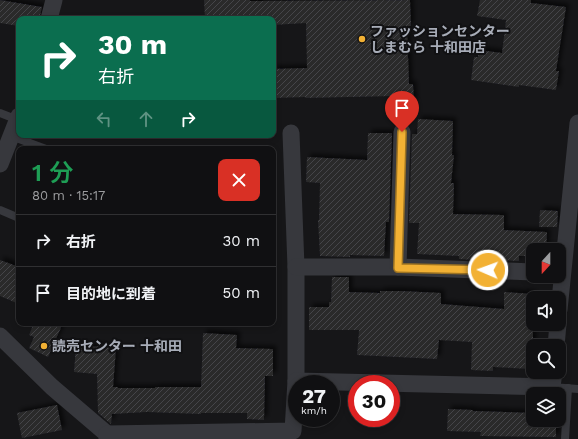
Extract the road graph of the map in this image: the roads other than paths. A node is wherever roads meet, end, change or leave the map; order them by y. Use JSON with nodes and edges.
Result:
{"nodes":[{"id":1,"x":54,"y":0,"type":"edge"},
{"id":2,"x":50,"y":16,"type":"edge"},
{"id":3,"x":0,"y":113,"type":"edge"},
{"id":4,"x":16,"y":117,"type":"edge"},
{"id":5,"x":16,"y":123,"type":"edge"},
{"id":6,"x":578,"y":123,"type":"edge"},
{"id":7,"x":402,"y":132,"type":"dead end"},
{"id":8,"x":292,"y":133,"type":"dead end"},
{"id":9,"x":11,"y":136,"type":"junction"},
{"id":10,"x":16,"y":138,"type":"edge"},
{"id":11,"x":16,"y":138,"type":"edge"},
{"id":12,"x":38,"y":146,"type":"edge"},
{"id":13,"x":0,"y":164,"type":"edge"},
{"id":14,"x":0,"y":210,"type":"edge"},
{"id":15,"x":16,"y":217,"type":"edge"},
{"id":16,"x":564,"y":243,"type":"edge"},
{"id":17,"x":296,"y":267,"type":"junction"},
{"id":18,"x":398,"y":268,"type":"junction"},
{"id":19,"x":526,"y":272,"type":"edge"},
{"id":20,"x":0,"y":336,"type":"edge"},
{"id":21,"x":296,"y":375,"type":"edge"},
{"id":22,"x":340,"y":381,"type":"edge"},
{"id":23,"x":558,"y":382,"type":"edge"},
{"id":24,"x":578,"y":389,"type":"edge"},
{"id":25,"x":293,"y":427,"type":"edge"},
{"id":26,"x":107,"y":437,"type":"edge"},
{"id":27,"x":565,"y":439,"type":"edge"}],
"edges":[{"from":1,"to":2,"type":"street"},
{"from":3,"to":4,"type":"lane"},
{"from":5,"to":9,"type":"street"},
{"from":6,"to":16,"type":"street"},
{"from":7,"to":18,"type":"street"},
{"from":8,"to":17,"type":"street"},
{"from":9,"to":11,"type":"lane"},
{"from":9,"to":13,"type":"street"},
{"from":10,"to":12,"type":"lane"},
{"from":14,"to":15,"type":"lane"},
{"from":17,"to":18,"type":"street"},
{"from":17,"to":21,"type":"street"},
{"from":18,"to":19,"type":"street"},
{"from":20,"to":26,"type":"street"},
{"from":22,"to":23,"type":"street"},
{"from":23,"to":24,"type":"lane"},
{"from":23,"to":27,"type":"lane"},
{"from":25,"to":26,"type":"street"}]}
